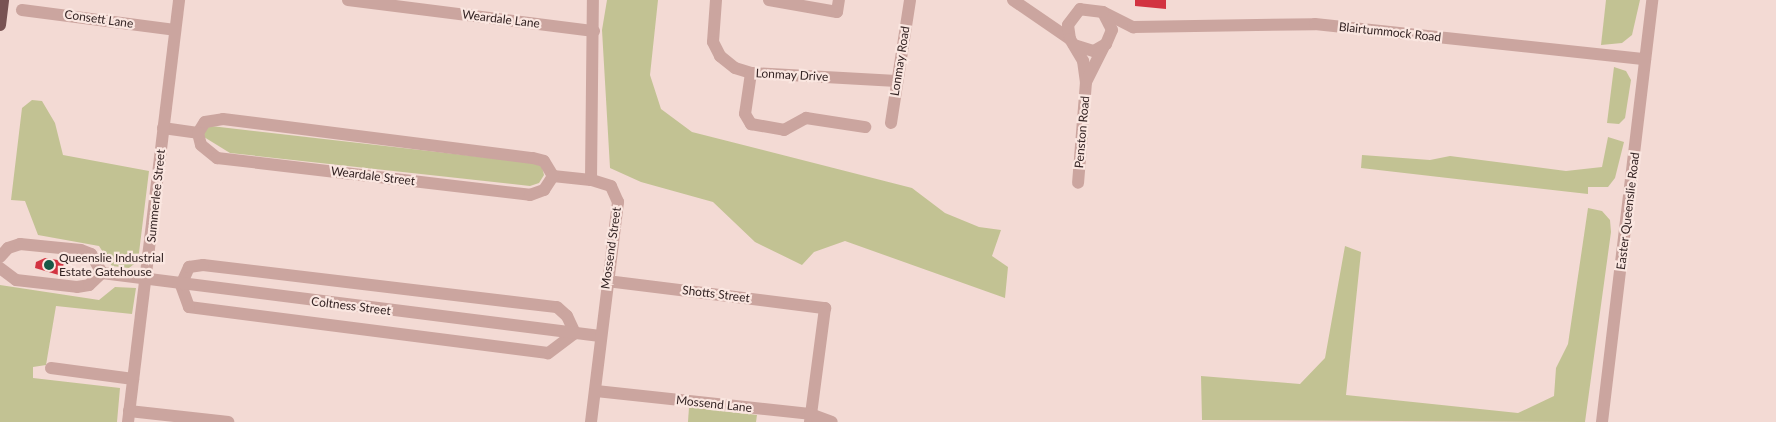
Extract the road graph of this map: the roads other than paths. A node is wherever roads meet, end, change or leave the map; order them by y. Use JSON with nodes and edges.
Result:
{"nodes":[{"id":1,"x":4,"y":0,"type":"edge"},
{"id":2,"x":179,"y":0,"type":"edge"},
{"id":3,"x":348,"y":0,"type":"edge"},
{"id":4,"x":593,"y":0,"type":"edge"},
{"id":5,"x":716,"y":0,"type":"edge"},
{"id":6,"x":769,"y":0,"type":"edge"},
{"id":7,"x":840,"y":0,"type":"edge"},
{"id":8,"x":910,"y":0,"type":"edge"},
{"id":9,"x":1013,"y":0,"type":"edge"},
{"id":10,"x":1085,"y":0,"type":"edge"},
{"id":11,"x":1652,"y":0,"type":"edge"},
{"id":12,"x":1100,"y":7,"type":"edge"},
{"id":13,"x":22,"y":10,"type":"dead end"},
{"id":14,"x":1031,"y":10,"type":"junction"},
{"id":15,"x":1073,"y":14,"type":"junction"},
{"id":16,"x":0,"y":25,"type":"edge"},
{"id":17,"x":1133,"y":27,"type":"junction"},
{"id":18,"x":175,"y":30,"type":"junction"},
{"id":19,"x":594,"y":30,"type":"junction"},
{"id":20,"x":1072,"y":42,"type":"junction"},
{"id":21,"x":1106,"y":44,"type":"junction"},
{"id":22,"x":1645,"y":59,"type":"junction"},
{"id":23,"x":751,"y":73,"type":"junction"},
{"id":24,"x":897,"y":81,"type":"junction"},
{"id":25,"x":1086,"y":82,"type":"junction"},
{"id":26,"x":891,"y":123,"type":"dead end"},
{"id":27,"x":864,"y":127,"type":"dead end"},
{"id":28,"x":164,"y":128,"type":"junction"},
{"id":29,"x":198,"y":133,"type":"junction"},
{"id":30,"x":553,"y":176,"type":"junction"},
{"id":31,"x":591,"y":180,"type":"junction"},
{"id":32,"x":1078,"y":183,"type":"dead end"},
{"id":33,"x":0,"y":257,"type":"edge"},
{"id":34,"x":0,"y":268,"type":"edge"},
{"id":35,"x":102,"y":273,"type":"junction"},
{"id":36,"x":147,"y":280,"type":"junction"},
{"id":37,"x":607,"y":281,"type":"junction"},
{"id":38,"x":181,"y":284,"type":"junction"},
{"id":39,"x":575,"y":333,"type":"junction"},
{"id":40,"x":600,"y":336,"type":"junction"},
{"id":41,"x":51,"y":368,"type":"dead end"},
{"id":42,"x":133,"y":379,"type":"junction"},
{"id":43,"x":596,"y":391,"type":"junction"},
{"id":44,"x":129,"y":416,"type":"edge"},
{"id":45,"x":810,"y":418,"type":"edge"},
{"id":46,"x":831,"y":420,"type":"edge"},
{"id":47,"x":228,"y":422,"type":"edge"},
{"id":48,"x":591,"y":422,"type":"edge"},
{"id":49,"x":1602,"y":422,"type":"edge"}],
"edges":[{"from":1,"to":16,"type":"main road"},
{"from":2,"to":18,"type":"street","name":"Summerlee Street"},
{"from":3,"to":19,"type":"street","name":"Weardale Lane"},
{"from":4,"to":19,"type":"street"},
{"from":5,"to":23,"type":"street","name":"Lonmay Drive"},
{"from":6,"to":7,"type":"street"},
{"from":8,"to":24,"type":"street","name":"Lonmay Road"},
{"from":9,"to":14,"type":"street"},
{"from":10,"to":15,"type":"street"},
{"from":11,"to":22,"type":"street","name":"Easter Queenslie Road"},
{"from":12,"to":15,"type":"street"},
{"from":12,"to":17,"type":"street","name":"Blairtummock Road"},
{"from":12,"to":21,"type":"street"},
{"from":13,"to":18,"type":"street","name":"Consett Lane"},
{"from":14,"to":15,"type":"street"},
{"from":14,"to":20,"type":"street"},
{"from":15,"to":20,"type":"street"},
{"from":17,"to":21,"type":"street"},
{"from":17,"to":22,"type":"street","name":"Blairtummock Road"},
{"from":18,"to":28,"type":"street","name":"Summerlee Street"},
{"from":19,"to":31,"type":"street"},
{"from":20,"to":21,"type":"street"},
{"from":20,"to":25,"type":"street"},
{"from":21,"to":25,"type":"street"},
{"from":22,"to":49,"type":"street","name":"Easter Queenslie Road"},
{"from":23,"to":24,"type":"street","name":"Lonmay Drive"},
{"from":23,"to":27,"type":"street"},
{"from":24,"to":26,"type":"street","name":"Lonmay Road"},
{"from":25,"to":32,"type":"street","name":"Penston Road"},
{"from":28,"to":29,"type":"street"},
{"from":28,"to":36,"type":"street","name":"Summerlee Street"},
{"from":29,"to":30,"type":"street"},
{"from":29,"to":30,"type":"street","name":"Weardale Street"},
{"from":30,"to":31,"type":"street"},
{"from":31,"to":37,"type":"street","name":"Mossend Street"},
{"from":33,"to":35,"type":"street"},
{"from":34,"to":35,"type":"street"},
{"from":35,"to":36,"type":"street","name":"Coltness Street"},
{"from":36,"to":38,"type":"street","name":"Coltness Street"},
{"from":36,"to":42,"type":"street","name":"Summerlee Street"},
{"from":37,"to":40,"type":"street","name":"Mossend Street"},
{"from":37,"to":45,"type":"street","name":"Shotts Street"},
{"from":38,"to":39,"type":"street","name":"Coltness Street"},
{"from":38,"to":39,"type":"street"},
{"from":38,"to":39,"type":"street"},
{"from":39,"to":40,"type":"street","name":"Coltness Street"},
{"from":40,"to":43,"type":"street","name":"Mossend Street"},
{"from":41,"to":42,"type":"street"},
{"from":42,"to":44,"type":"street","name":"Summerlee Street"},
{"from":43,"to":45,"type":"street","name":"Mossend Lane"},
{"from":43,"to":48,"type":"street","name":"Mossend Street"},
{"from":44,"to":47,"type":"street"},
{"from":45,"to":46,"type":"street","name":"Mossend Lane"}]}
